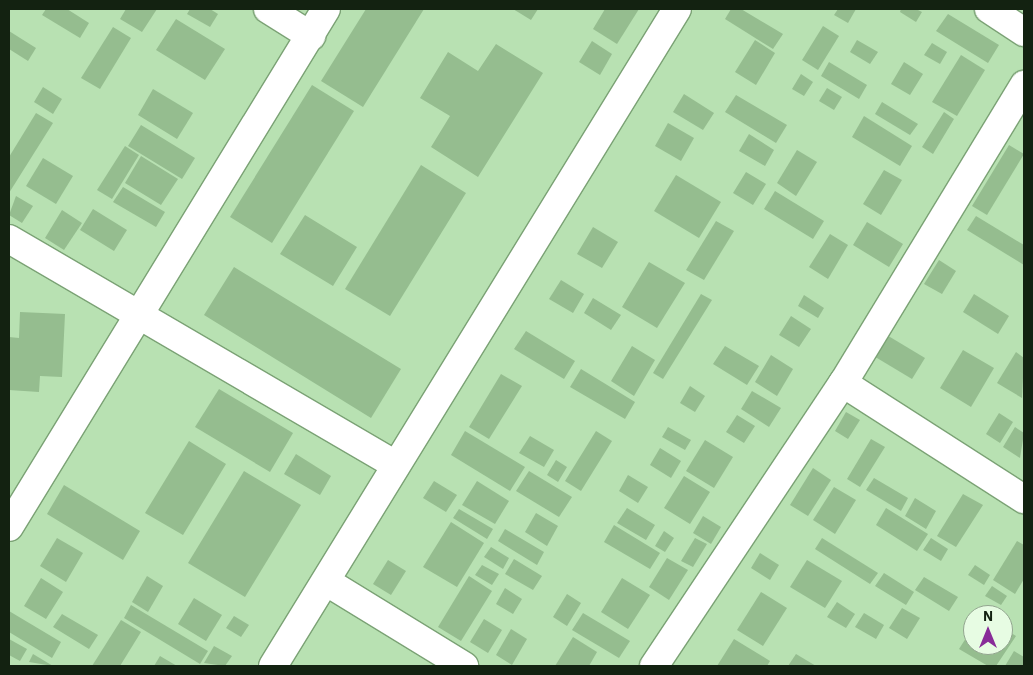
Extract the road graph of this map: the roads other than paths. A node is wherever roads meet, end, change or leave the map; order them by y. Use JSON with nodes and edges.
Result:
{"nodes":[{"id":1,"x":268,"y":9,"type":"edge"},
{"id":2,"x":326,"y":9,"type":"edge"},
{"id":3,"x":677,"y":9,"type":"edge"},
{"id":4,"x":989,"y":9,"type":"edge"},
{"id":5,"x":1024,"y":32,"type":"edge"},
{"id":6,"x":310,"y":36,"type":"junction"},
{"id":7,"x":1024,"y":85,"type":"edge"},
{"id":8,"x":9,"y":239,"type":"edge"},
{"id":9,"x":139,"y":313,"type":"junction"},
{"id":10,"x":843,"y":383,"type":"junction"},
{"id":11,"x":396,"y":465,"type":"junction"},
{"id":12,"x":1024,"y":499,"type":"edge"},
{"id":13,"x":9,"y":527,"type":"edge"},
{"id":14,"x":327,"y":582,"type":"junction"},
{"id":15,"x":273,"y":666,"type":"edge"},
{"id":16,"x":464,"y":666,"type":"edge"},
{"id":17,"x":654,"y":666,"type":"edge"}],
"edges":[{"from":1,"to":6,"type":"street"},
{"from":2,"to":6,"type":"street"},
{"from":3,"to":11,"type":"street"},
{"from":4,"to":5,"type":"street"},
{"from":6,"to":9,"type":"street"},
{"from":7,"to":10,"type":"street"},
{"from":8,"to":9,"type":"street"},
{"from":9,"to":11,"type":"street"},
{"from":9,"to":13,"type":"street"},
{"from":10,"to":12,"type":"street"},
{"from":10,"to":17,"type":"street"},
{"from":11,"to":14,"type":"street"},
{"from":14,"to":15,"type":"street"},
{"from":14,"to":16,"type":"street"}]}
